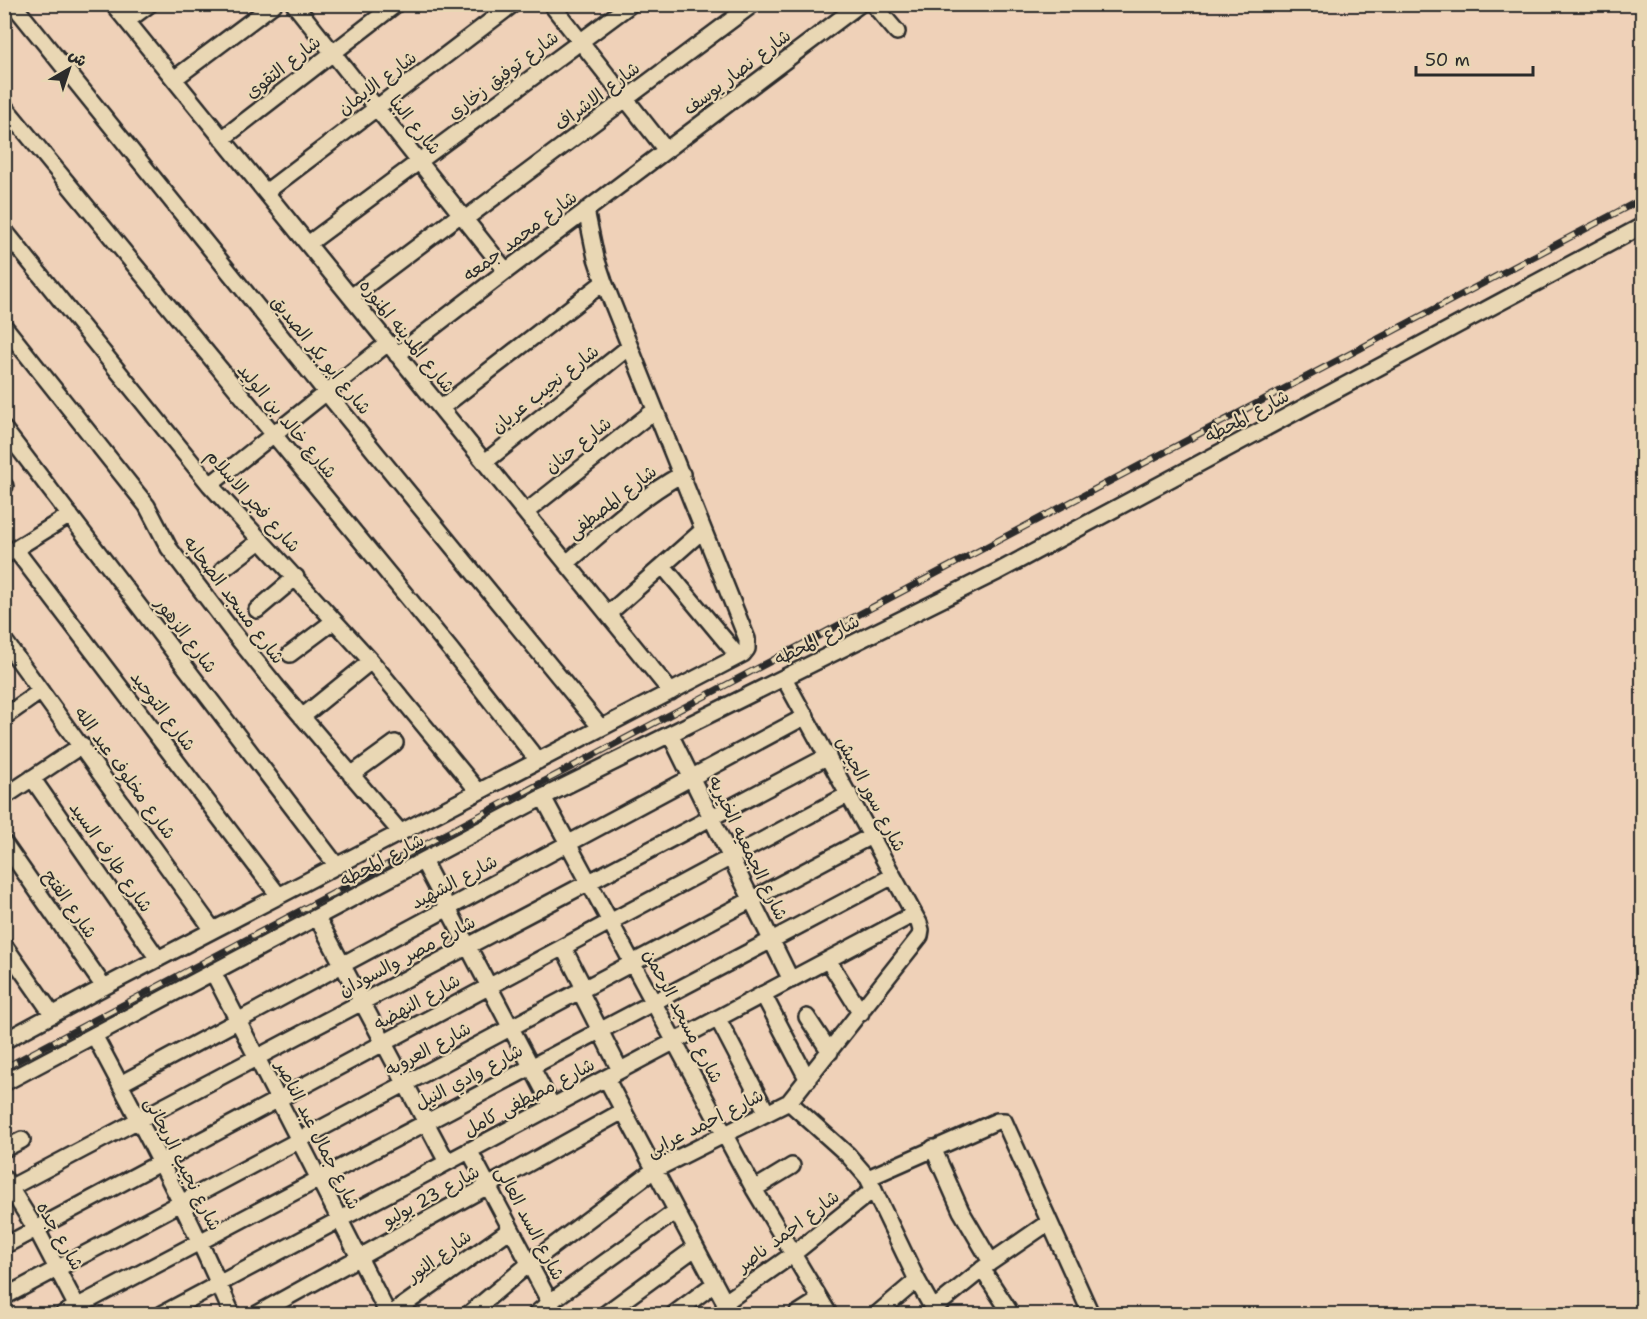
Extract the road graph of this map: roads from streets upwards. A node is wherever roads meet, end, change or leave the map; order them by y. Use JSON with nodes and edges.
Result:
{"nodes":[{"id":1,"x":13,"y":4,"type":"edge"},
{"id":2,"x":113,"y":4,"type":"edge"},
{"id":3,"x":150,"y":4,"type":"edge"},
{"id":4,"x":274,"y":4,"type":"edge"},
{"id":5,"x":294,"y":4,"type":"edge"},
{"id":6,"x":396,"y":4,"type":"edge"},
{"id":7,"x":513,"y":4,"type":"edge"},
{"id":8,"x":551,"y":4,"type":"edge"},
{"id":9,"x":753,"y":4,"type":"edge"},
{"id":10,"x":860,"y":4,"type":"edge"},
{"id":11,"x":873,"y":4,"type":"edge"},
{"id":12,"x":628,"y":5,"type":"edge"},
{"id":13,"x":127,"y":21,"type":"junction"},
{"id":14,"x":897,"y":32,"type":"dead end"},
{"id":15,"x":581,"y":41,"type":"junction"},
{"id":16,"x":333,"y":53,"type":"junction"},
{"id":17,"x":174,"y":79,"type":"junction"},
{"id":18,"x":627,"y":98,"type":"junction"},
{"id":19,"x":4,"y":106,"type":"edge"},
{"id":20,"x":376,"y":108,"type":"junction"},
{"id":21,"x":222,"y":139,"type":"junction"},
{"id":22,"x":666,"y":150,"type":"junction"},
{"id":23,"x":419,"y":161,"type":"junction"},
{"id":24,"x":266,"y":192,"type":"junction"},
{"id":25,"x":586,"y":210,"type":"junction"},
{"id":26,"x":463,"y":217,"type":"junction"},
{"id":27,"x":1642,"y":226,"type":"edge"},
{"id":28,"x":4,"y":230,"type":"edge"},
{"id":29,"x":308,"y":244,"type":"junction"},
{"id":30,"x":506,"y":271,"type":"junction"},
{"id":31,"x":604,"y":282,"type":"junction"},
{"id":32,"x":351,"y":297,"type":"junction"},
{"id":33,"x":4,"y":326,"type":"edge"},
{"id":34,"x":629,"y":347,"type":"junction"},
{"id":35,"x":393,"y":349,"type":"junction"},
{"id":36,"x":326,"y":392,"type":"junction"},
{"id":37,"x":441,"y":408,"type":"junction"},
{"id":38,"x":655,"y":410,"type":"junction"},
{"id":39,"x":4,"y":429,"type":"edge"},
{"id":40,"x":273,"y":435,"type":"junction"},
{"id":41,"x":485,"y":462,"type":"junction"},
{"id":42,"x":682,"y":474,"type":"junction"},
{"id":43,"x":210,"y":485,"type":"junction"},
{"id":44,"x":525,"y":512,"type":"junction"},
{"id":45,"x":70,"y":515,"type":"junction"},
{"id":46,"x":703,"y":530,"type":"junction"},
{"id":47,"x":261,"y":540,"type":"junction"},
{"id":48,"x":10,"y":552,"type":"edge"},
{"id":49,"x":567,"y":563,"type":"junction"},
{"id":50,"x":663,"y":566,"type":"junction"},
{"id":51,"x":223,"y":569,"type":"dead end"},
{"id":52,"x":296,"y":577,"type":"junction"},
{"id":53,"x":257,"y":610,"type":"dead end"},
{"id":54,"x":608,"y":614,"type":"junction"},
{"id":55,"x":334,"y":621,"type":"junction"},
{"id":56,"x":4,"y":640,"type":"edge"},
{"id":57,"x":290,"y":654,"type":"dead end"},
{"id":58,"x":738,"y":656,"type":"junction"},
{"id":59,"x":370,"y":661,"type":"junction"},
{"id":60,"x":784,"y":678,"type":"junction"},
{"id":61,"x":41,"y":691,"type":"junction"},
{"id":62,"x":671,"y":692,"type":"junction"},
{"id":63,"x":806,"y":716,"type":"junction"},
{"id":64,"x":4,"y":717,"type":"edge"},
{"id":65,"x":302,"y":717,"type":"junction"},
{"id":66,"x":601,"y":728,"type":"junction"},
{"id":67,"x":670,"y":734,"type":"junction"},
{"id":68,"x":395,"y":743,"type":"dead end"},
{"id":69,"x":82,"y":745,"type":"junction"},
{"id":70,"x":828,"y":756,"type":"junction"},
{"id":71,"x":537,"y":760,"type":"junction"},
{"id":72,"x":351,"y":775,"type":"junction"},
{"id":73,"x":691,"y":777,"type":"junction"},
{"id":74,"x":32,"y":778,"type":"junction"},
{"id":75,"x":478,"y":792,"type":"junction"},
{"id":76,"x":849,"y":794,"type":"junction"},
{"id":77,"x":4,"y":797,"type":"edge"},
{"id":78,"x":543,"y":797,"type":"junction"},
{"id":79,"x":711,"y":818,"type":"junction"},
{"id":80,"x":400,"y":832,"type":"junction"},
{"id":81,"x":871,"y":836,"type":"junction"},
{"id":82,"x":4,"y":843,"type":"edge"},
{"id":83,"x":568,"y":843,"type":"junction"},
{"id":84,"x":730,"y":857,"type":"junction"},
{"id":85,"x":423,"y":861,"type":"junction"},
{"id":86,"x":337,"y":866,"type":"junction"},
{"id":87,"x":893,"y":876,"type":"junction"},
{"id":88,"x":589,"y":882,"type":"junction"},
{"id":89,"x":279,"y":896,"type":"junction"},
{"id":90,"x":752,"y":899,"type":"junction"},
{"id":91,"x":447,"y":907,"type":"junction"},
{"id":92,"x":914,"y":914,"type":"junction"},
{"id":93,"x":317,"y":916,"type":"junction"},
{"id":94,"x":610,"y":922,"type":"junction"},
{"id":95,"x":213,"y":930,"type":"junction"},
{"id":96,"x":921,"y":930,"type":"joint"},
{"id":97,"x":771,"y":940,"type":"junction"},
{"id":98,"x":4,"y":945,"type":"edge"},
{"id":99,"x":468,"y":946,"type":"junction"},
{"id":100,"x":563,"y":947,"type":"junction"},
{"id":101,"x":158,"y":959,"type":"junction"},
{"id":102,"x":828,"y":960,"type":"junction"},
{"id":103,"x":632,"y":963,"type":"junction"},
{"id":104,"x":342,"y":964,"type":"junction"},
{"id":105,"x":213,"y":972,"type":"junction"},
{"id":106,"x":791,"y":980,"type":"junction"},
{"id":107,"x":489,"y":986,"type":"junction"},
{"id":108,"x":104,"y":987,"type":"junction"},
{"id":109,"x":582,"y":989,"type":"junction"},
{"id":110,"x":763,"y":994,"type":"junction"},
{"id":111,"x":363,"y":1002,"type":"junction"},
{"id":112,"x":653,"y":1002,"type":"junction"},
{"id":113,"x":861,"y":1013,"type":"junction"},
{"id":114,"x":53,"y":1015,"type":"junction"},
{"id":115,"x":807,"y":1017,"type":"dead end"},
{"id":116,"x":718,"y":1019,"type":"junction"},
{"id":117,"x":238,"y":1020,"type":"junction"},
{"id":118,"x":510,"y":1027,"type":"junction"},
{"id":119,"x":600,"y":1030,"type":"junction"},
{"id":120,"x":94,"y":1035,"type":"junction"},
{"id":121,"x":4,"y":1041,"type":"edge"},
{"id":122,"x":384,"y":1042,"type":"junction"},
{"id":123,"x":674,"y":1042,"type":"junction"},
{"id":124,"x":830,"y":1052,"type":"junction"},
{"id":125,"x":257,"y":1059,"type":"junction"},
{"id":126,"x":531,"y":1066,"type":"junction"},
{"id":127,"x":620,"y":1070,"type":"junction"},
{"id":128,"x":606,"y":1078,"type":"junction"},
{"id":129,"x":808,"y":1080,"type":"junction"},
{"id":130,"x":4,"y":1083,"type":"edge"},
{"id":131,"x":405,"y":1083,"type":"junction"},
{"id":132,"x":120,"y":1084,"type":"junction"},
{"id":133,"x":278,"y":1100,"type":"junction"},
{"id":134,"x":789,"y":1102,"type":"junction"},
{"id":135,"x":552,"y":1106,"type":"junction"},
{"id":136,"x":623,"y":1111,"type":"junction"},
{"id":137,"x":767,"y":1113,"type":"junction"},
{"id":138,"x":139,"y":1120,"type":"junction"},
{"id":139,"x":426,"y":1122,"type":"junction"},
{"id":140,"x":724,"y":1133,"type":"junction"},
{"id":141,"x":22,"y":1140,"type":"dead end"},
{"id":142,"x":299,"y":1140,"type":"junction"},
{"id":143,"x":933,"y":1148,"type":"junction"},
{"id":144,"x":4,"y":1149,"type":"edge"},
{"id":145,"x":469,"y":1150,"type":"junction"},
{"id":146,"x":161,"y":1162,"type":"junction"},
{"id":147,"x":447,"y":1162,"type":"junction"},
{"id":148,"x":792,"y":1166,"type":"dead end"},
{"id":149,"x":654,"y":1170,"type":"junction"},
{"id":150,"x":319,"y":1179,"type":"junction"},
{"id":151,"x":871,"y":1184,"type":"junction"},
{"id":152,"x":6,"y":1185,"type":"edge"},
{"id":153,"x":488,"y":1186,"type":"junction"},
{"id":154,"x":754,"y":1189,"type":"junction"},
{"id":155,"x":181,"y":1203,"type":"junction"},
{"id":156,"x":676,"y":1211,"type":"junction"},
{"id":157,"x":339,"y":1220,"type":"junction"},
{"id":158,"x":1049,"y":1222,"type":"junction"},
{"id":159,"x":36,"y":1229,"type":"junction"},
{"id":160,"x":510,"y":1229,"type":"junction"},
{"id":161,"x":200,"y":1242,"type":"junction"},
{"id":162,"x":4,"y":1246,"type":"edge"},
{"id":163,"x":695,"y":1248,"type":"junction"},
{"id":164,"x":792,"y":1255,"type":"junction"},
{"id":165,"x":359,"y":1258,"type":"junction"},
{"id":166,"x":529,"y":1264,"type":"junction"},
{"id":167,"x":986,"y":1266,"type":"junction"},
{"id":168,"x":57,"y":1269,"type":"junction"},
{"id":169,"x":917,"y":1280,"type":"junction"},
{"id":170,"x":219,"y":1284,"type":"junction"},
{"id":171,"x":714,"y":1284,"type":"junction"},
{"id":172,"x":4,"y":1297,"type":"edge"},
{"id":173,"x":819,"y":1300,"type":"junction"},
{"id":174,"x":553,"y":1308,"type":"edge"},
{"id":175,"x":727,"y":1309,"type":"edge"},
{"id":176,"x":1008,"y":1309,"type":"dead end"},
{"id":177,"x":72,"y":1312,"type":"edge"},
{"id":178,"x":934,"y":1312,"type":"edge"},
{"id":179,"x":162,"y":1314,"type":"edge"},
{"id":180,"x":232,"y":1314,"type":"edge"},
{"id":181,"x":257,"y":1314,"type":"edge"},
{"id":182,"x":389,"y":1314,"type":"edge"},
{"id":183,"x":469,"y":1314,"type":"edge"},
{"id":184,"x":536,"y":1314,"type":"edge"},
{"id":185,"x":605,"y":1314,"type":"edge"},
{"id":186,"x":674,"y":1314,"type":"edge"},
{"id":187,"x":797,"y":1314,"type":"edge"},
{"id":188,"x":829,"y":1314,"type":"edge"},
{"id":189,"x":877,"y":1314,"type":"edge"},
{"id":190,"x":1090,"y":1314,"type":"edge"}],
"edges":[{"from":1,"to":36,"type":"street","name":"شارع ابو بكر الصديق"},
{"from":2,"to":13,"type":"street","name":"شارع المدينه المنوره"},
{"from":3,"to":13,"type":"street"},
{"from":4,"to":17,"type":"street"},
{"from":5,"to":16,"type":"street","name":"شارع البنا"},
{"from":6,"to":16,"type":"street","name":"شارع التقوى"},
{"from":7,"to":20,"type":"street","name":"شارع الايمان"},
{"from":8,"to":15,"type":"street"},
{"from":9,"to":18,"type":"street","name":"شارع الاشراف"},
{"from":10,"to":22,"type":"street","name":"شارع نصار يوسف"},
{"from":11,"to":14,"type":"street"},
{"from":12,"to":15,"type":"street","name":"شارع توفيق زخارى"},
{"from":13,"to":17,"type":"street","name":"شارع المدينه المنوره"},
{"from":15,"to":18,"type":"street"},
{"from":15,"to":23,"type":"street","name":"شارع توفيق زخارى"},
{"from":16,"to":20,"type":"street","name":"شارع البنا"},
{"from":16,"to":21,"type":"street","name":"شارع التقوى"},
{"from":17,"to":21,"type":"street","name":"شارع المدينه المنوره"},
{"from":18,"to":22,"type":"street"},
{"from":18,"to":26,"type":"street","name":"شارع الاشراف"},
{"from":19,"to":40,"type":"street","name":"شارع خالد بن الوليد"},
{"from":20,"to":23,"type":"street","name":"شارع البنا"},
{"from":20,"to":24,"type":"street","name":"شارع الايمان"},
{"from":21,"to":24,"type":"street","name":"شارع المدينه المنوره"},
{"from":22,"to":25,"type":"street","name":"شارع محمد جمعه"},
{"from":23,"to":26,"type":"street","name":"شارع البنا"},
{"from":23,"to":29,"type":"street","name":"شارع توفيق زخارى"},
{"from":24,"to":29,"type":"street","name":"شارع المدينه المنوره"},
{"from":25,"to":30,"type":"street","name":"شارع محمد جمعه"},
{"from":25,"to":31,"type":"street","name":"شارع المحطه"},
{"from":26,"to":30,"type":"street","name":"شارع البنا"},
{"from":26,"to":32,"type":"street","name":"شارع الاشراف"},
{"from":27,"to":60,"type":"street","name":"شارع المحطه"},
{"from":28,"to":43,"type":"street","name":"شارع فجر الاسلام"},
{"from":29,"to":32,"type":"street","name":"شارع المدينه المنوره"},
{"from":30,"to":35,"type":"street","name":"شارع محمد جمعه"},
{"from":31,"to":34,"type":"street","name":"شارع المحطه"},
{"from":31,"to":37,"type":"street"},
{"from":32,"to":35,"type":"street","name":"شارع المدينه المنوره"},
{"from":33,"to":65,"type":"street","name":"شارع مسجد الصحابه"},
{"from":34,"to":38,"type":"street","name":"شارع المحطه"},
{"from":34,"to":41,"type":"street","name":"شارع نجيب عريان"},
{"from":35,"to":36,"type":"street","name":"شارع محمد جمعه"},
{"from":35,"to":37,"type":"street","name":"شارع المدينه المنوره"},
{"from":36,"to":40,"type":"street","name":"شارع محمد جمعه"},
{"from":36,"to":66,"type":"street","name":"شارع ابو بكر الصديق"},
{"from":37,"to":41,"type":"street","name":"شارع المدينه المنوره"},
{"from":38,"to":42,"type":"street","name":"شارع المحطه"},
{"from":38,"to":44,"type":"street","name":"شارع حنان"},
{"from":39,"to":45,"type":"street","name":"شارع الزهور"},
{"from":40,"to":43,"type":"street","name":"شارع محمد جمعه"},
{"from":40,"to":71,"type":"street","name":"شارع خالد بن الوليد"},
{"from":41,"to":44,"type":"street","name":"شارع المدينه المنوره"},
{"from":42,"to":46,"type":"street","name":"شارع المحطه"},
{"from":42,"to":49,"type":"street","name":"شارع المصطفى"},
{"from":43,"to":47,"type":"street","name":"شارع فجر الاسلام"},
{"from":44,"to":49,"type":"street","name":"شارع المدينه المنوره"},
{"from":45,"to":48,"type":"street"},
{"from":45,"to":86,"type":"street","name":"شارع الزهور"},
{"from":46,"to":50,"type":"street"},
{"from":46,"to":58,"type":"street","name":"شارع المحطه"},
{"from":47,"to":51,"type":"street"},
{"from":47,"to":52,"type":"street","name":"شارع فجر الاسلام"},
{"from":48,"to":89,"type":"street","name":"شارع التوحيد"},
{"from":49,"to":54,"type":"street","name":"شارع المدينه المنوره"},
{"from":50,"to":54,"type":"street"},
{"from":50,"to":58,"type":"street"},
{"from":52,"to":53,"type":"street"},
{"from":52,"to":55,"type":"street","name":"شارع فجر الاسلام"},
{"from":54,"to":62,"type":"street","name":"شارع المدينه المنوره"},
{"from":55,"to":57,"type":"street"},
{"from":55,"to":59,"type":"street","name":"شارع فجر الاسلام"},
{"from":56,"to":61,"type":"street","name":"شارع مخلوف عبد الله"},
{"from":58,"to":62,"type":"street","name":"شارع المحطه"},
{"from":59,"to":65,"type":"street"},
{"from":59,"to":75,"type":"street","name":"شارع فجر الاسلام"},
{"from":60,"to":63,"type":"street","name":"شارع سور الجيش"},
{"from":60,"to":67,"type":"street","name":"شارع المحطه"},
{"from":61,"to":64,"type":"street"},
{"from":61,"to":69,"type":"street","name":"شارع مخلوف عبد الله"},
{"from":62,"to":66,"type":"street","name":"شارع المحطه"},
{"from":63,"to":70,"type":"street","name":"شارع سور الجيش"},
{"from":63,"to":73,"type":"street","name":"شارع الشهيد"},
{"from":65,"to":72,"type":"street","name":"شارع مسجد الصحابه"},
{"from":66,"to":71,"type":"street","name":"شارع المحطه"},
{"from":67,"to":73,"type":"street","name":"شارع الجمعيه الخيريه"},
{"from":67,"to":78,"type":"street","name":"شارع المحطه"},
{"from":68,"to":72,"type":"street"},
{"from":69,"to":74,"type":"street"},
{"from":69,"to":95,"type":"street","name":"شارع مخلوف عبد الله"},
{"from":70,"to":76,"type":"street","name":"شارع سور الجيش"},
{"from":70,"to":79,"type":"street","name":"شارع مصر والسودان"},
{"from":71,"to":75,"type":"street","name":"شارع المحطه"},
{"from":72,"to":80,"type":"street","name":"شارع مسجد الصحابه"},
{"from":73,"to":79,"type":"street","name":"شارع الجمعيه الخيريه"},
{"from":73,"to":83,"type":"street","name":"شارع الشهيد"},
{"from":74,"to":77,"type":"street"},
{"from":74,"to":101,"type":"street","name":"شارع طارف السيد"},
{"from":75,"to":80,"type":"street","name":"شارع المحطه"},
{"from":76,"to":81,"type":"street","name":"شارع سور الجيش"},
{"from":76,"to":84,"type":"street","name":"شارع النهضه"},
{"from":78,"to":83,"type":"street","name":"شارع مسجد الرحمن"},
{"from":78,"to":85,"type":"street","name":"شارع المحطه"},
{"from":79,"to":84,"type":"street","name":"شارع الجمعيه الخيريه"},
{"from":79,"to":88,"type":"street","name":"شارع مصر والسودان"},
{"from":80,"to":86,"type":"street","name":"شارع المحطه"},
{"from":81,"to":87,"type":"street","name":"شارع سور الجيش"},
{"from":81,"to":90,"type":"street","name":"شارع العروبه"},
{"from":82,"to":108,"type":"street","name":"شارع الفتح"},
{"from":83,"to":88,"type":"street","name":"شارع مسجد الرحمن"},
{"from":83,"to":91,"type":"street","name":"شارع الشهيد"},
{"from":84,"to":90,"type":"street","name":"شارع الجمعيه الخيريه"},
{"from":84,"to":94,"type":"street","name":"شارع النهضه"},
{"from":85,"to":91,"type":"street"},
{"from":85,"to":93,"type":"street","name":"شارع المحطه"},
{"from":86,"to":89,"type":"street","name":"شارع المحطه"},
{"from":87,"to":92,"type":"street","name":"شارع سور الجيش"},
{"from":87,"to":97,"type":"street","name":"شارع وادي النيل"},
{"from":88,"to":94,"type":"street","name":"شارع مسجد الرحمن"},
{"from":88,"to":99,"type":"street","name":"شارع مصر والسودان"},
{"from":89,"to":95,"type":"street","name":"شارع المحطه"},
{"from":90,"to":97,"type":"street","name":"شارع الجمعيه الخيريه"},
{"from":90,"to":103,"type":"street","name":"شارع العروبه"},
{"from":91,"to":99,"type":"street"},
{"from":91,"to":104,"type":"street","name":"شارع الشهيد"},
{"from":92,"to":96,"type":"street","name":"شارع سور الجيش"},
{"from":92,"to":102,"type":"street","name":"شارع مصطفى كامل"},
{"from":93,"to":104,"type":"street"},
{"from":93,"to":105,"type":"street","name":"شارع المحطه"},
{"from":94,"to":100,"type":"street","name":"شارع النهضه"},
{"from":94,"to":103,"type":"street","name":"شارع مسجد الرحمن"},
{"from":95,"to":101,"type":"street","name":"شارع المحطه"},
{"from":96,"to":113,"type":"street","name":"شارع احمد عرابى"},
{"from":97,"to":106,"type":"street","name":"شارع الجمعيه الخيريه"},
{"from":97,"to":112,"type":"street","name":"شارع وادي النيل"},
{"from":98,"to":114,"type":"street"},
{"from":99,"to":107,"type":"street"},
{"from":99,"to":111,"type":"street","name":"شارع مصر والسودان"},
{"from":100,"to":107,"type":"street","name":"شارع النهضه"},
{"from":100,"to":109,"type":"street"},
{"from":101,"to":108,"type":"street","name":"شارع المحطه"},
{"from":102,"to":106,"type":"street","name":"شارع مصطفى كامل"},
{"from":102,"to":113,"type":"street"},
{"from":103,"to":109,"type":"street","name":"شارع العروبه"},
{"from":103,"to":112,"type":"street","name":"شارع مسجد الرحمن"},
{"from":104,"to":111,"type":"street"},
{"from":104,"to":117,"type":"street","name":"شارع الشهيد"},
{"from":105,"to":117,"type":"street","name":"شارع جمال عبد الناصر"},
{"from":105,"to":120,"type":"street","name":"شارع المحطه"},
{"from":106,"to":110,"type":"street","name":"شارع مصطفى كامل"},
{"from":107,"to":118,"type":"street"},
{"from":107,"to":122,"type":"street","name":"شارع النهضه"},
{"from":108,"to":114,"type":"street","name":"شارع المحطه"},
{"from":109,"to":118,"type":"street","name":"شارع العروبه"},
{"from":109,"to":119,"type":"street"},
{"from":110,"to":116,"type":"street","name":"شارع مصطفى كامل"},
{"from":110,"to":129,"type":"street"},
{"from":111,"to":122,"type":"street"},
{"from":111,"to":125,"type":"street","name":"شارع مصر والسودان"},
{"from":112,"to":119,"type":"street","name":"شارع وادي النيل"},
{"from":112,"to":123,"type":"street","name":"شارع مسجد الرحمن"},
{"from":113,"to":124,"type":"street","name":"شارع احمد عرابى"},
{"from":114,"to":121,"type":"street","name":"شارع المحطه"},
{"from":115,"to":124,"type":"street"},
{"from":116,"to":123,"type":"street","name":"شارع مصطفى كامل"},
{"from":116,"to":137,"type":"street"},
{"from":117,"to":125,"type":"street","name":"شارع جمال عبد الناصر"},
{"from":117,"to":132,"type":"street","name":"شارع الشهيد"},
{"from":118,"to":126,"type":"street"},
{"from":118,"to":131,"type":"street","name":"شارع العروبه"},
{"from":119,"to":126,"type":"street","name":"شارع وادي النيل"},
{"from":119,"to":127,"type":"street"},
{"from":120,"to":130,"type":"street","name":"شارع المحطه"},
{"from":120,"to":132,"type":"street","name":"شارع نجيب الريحانى"},
{"from":122,"to":131,"type":"street"},
{"from":122,"to":133,"type":"street","name":"شارع النهضه"},
{"from":123,"to":127,"type":"street","name":"شارع مصطفى كامل"},
{"from":123,"to":140,"type":"street","name":"شارع مسجد الرحمن"},
{"from":124,"to":129,"type":"street","name":"شارع احمد عرابى"},
{"from":125,"to":133,"type":"street","name":"شارع جمال عبد الناصر"},
{"from":125,"to":138,"type":"street","name":"شارع مصر والسودان"},
{"from":126,"to":135,"type":"street"},
{"from":126,"to":139,"type":"street","name":"شارع وادي النيل"},
{"from":127,"to":128,"type":"street","name":"شارع مصطفى كامل"},
{"from":128,"to":135,"type":"street","name":"شارع مصطفى كامل"},
{"from":128,"to":136,"type":"street"},
{"from":129,"to":134,"type":"street","name":"شارع احمد عرابى"},
{"from":131,"to":139,"type":"street"},
{"from":131,"to":142,"type":"street","name":"شارع العروبه"},
{"from":132,"to":138,"type":"street","name":"شارع نجيب الريحانى"},
{"from":133,"to":142,"type":"street","name":"شارع جمال عبد الناصر"},
{"from":133,"to":146,"type":"street","name":"شارع النهضه"},
{"from":134,"to":137,"type":"street","name":"شارع احمد عرابى"},
{"from":134,"to":151,"type":"street"},
{"from":135,"to":145,"type":"street","name":"شارع مصطفى كامل"},
{"from":136,"to":149,"type":"street"},
{"from":136,"to":153,"type":"street","name":"شارع 23 يوليو"},
{"from":137,"to":140,"type":"street","name":"شارع احمد عرابى"},
{"from":138,"to":146,"type":"street","name":"شارع نجيب الريحانى"},
{"from":138,"to":152,"type":"street","name":"شارع مصر والسودان"},
{"from":139,"to":147,"type":"street"},
{"from":139,"to":150,"type":"street","name":"شارع وادي النيل"},
{"from":140,"to":149,"type":"street","name":"شارع احمد عرابى"},
{"from":140,"to":154,"type":"street","name":"شارع مسجد الرحمن"},
{"from":141,"to":144,"type":"street"},
{"from":142,"to":150,"type":"street","name":"شارع جمال عبد الناصر"},
{"from":142,"to":155,"type":"street","name":"شارع العروبه"},
{"from":143,"to":151,"type":"street","name":"شارع احمد ناصر"},
{"from":143,"to":158,"type":"street","name":"شارع احمد ناصر"},
{"from":143,"to":167,"type":"street"},
{"from":145,"to":147,"type":"street","name":"شارع مصطفى كامل"},
{"from":145,"to":153,"type":"street","name":"شارع السد العالى"},
{"from":146,"to":155,"type":"street","name":"شارع نجيب الريحانى"},
{"from":146,"to":159,"type":"street","name":"شارع النهضه"},
{"from":147,"to":157,"type":"street","name":"شارع مصطفى كامل"},
{"from":148,"to":154,"type":"street"},
{"from":149,"to":156,"type":"street"},
{"from":149,"to":166,"type":"street","name":"شارع احمد عرابى"},
{"from":150,"to":157,"type":"street","name":"شارع جمال عبد الناصر"},
{"from":150,"to":161,"type":"street","name":"شارع وادي النيل"},
{"from":151,"to":164,"type":"street","name":"شارع احمد ناصر"},
{"from":151,"to":169,"type":"street"},
{"from":152,"to":159,"type":"street","name":"شارع جده"},
{"from":153,"to":160,"type":"street","name":"شارع السد العالى"},
{"from":153,"to":165,"type":"street","name":"شارع 23 يوليو"},
{"from":154,"to":164,"type":"street","name":"شارع مسجد الرحمن"},
{"from":155,"to":161,"type":"street","name":"شارع نجيب الريحانى"},
{"from":155,"to":168,"type":"street","name":"شارع العروبه"},
{"from":156,"to":163,"type":"street"},
{"from":156,"to":174,"type":"street"},
{"from":157,"to":165,"type":"street","name":"شارع جمال عبد الناصر"},
{"from":157,"to":170,"type":"street","name":"شارع مصطفى كامل"},
{"from":158,"to":167,"type":"street"},
{"from":158,"to":190,"type":"street"},
{"from":159,"to":162,"type":"street","name":"شارع النهضه"},
{"from":159,"to":168,"type":"street","name":"شارع جده"},
{"from":160,"to":166,"type":"street","name":"شارع السد العالى"},
{"from":160,"to":182,"type":"street","name":"شارع النور"},
{"from":161,"to":170,"type":"street","name":"شارع نجيب الريحانى"},
{"from":161,"to":177,"type":"street","name":"شارع وادي النيل"},
{"from":163,"to":171,"type":"street"},
{"from":163,"to":185,"type":"street"},
{"from":164,"to":173,"type":"street","name":"شارع مسجد الرحمن"},
{"from":164,"to":175,"type":"street","name":"شارع احمد ناصر"},
{"from":165,"to":181,"type":"street","name":"شارع 23 يوليو"},
{"from":165,"to":182,"type":"street","name":"شارع جمال عبد الناصر"},
{"from":166,"to":174,"type":"street","name":"شارع السد العالى"},
{"from":166,"to":183,"type":"street","name":"شارع احمد عرابى"},
{"from":167,"to":176,"type":"street"},
{"from":167,"to":178,"type":"street"},
{"from":168,"to":172,"type":"street","name":"شارع العروبه"},
{"from":168,"to":177,"type":"street","name":"شارع جده"},
{"from":169,"to":178,"type":"street"},
{"from":169,"to":189,"type":"street"},
{"from":170,"to":179,"type":"street","name":"شارع مصطفى كامل"},
{"from":170,"to":180,"type":"street","name":"شارع نجيب الريحانى"},
{"from":171,"to":175,"type":"street"},
{"from":171,"to":186,"type":"street"},
{"from":173,"to":187,"type":"street"},
{"from":173,"to":188,"type":"street","name":"شارع مسجد الرحمن"},
{"from":174,"to":184,"type":"street"}]}
